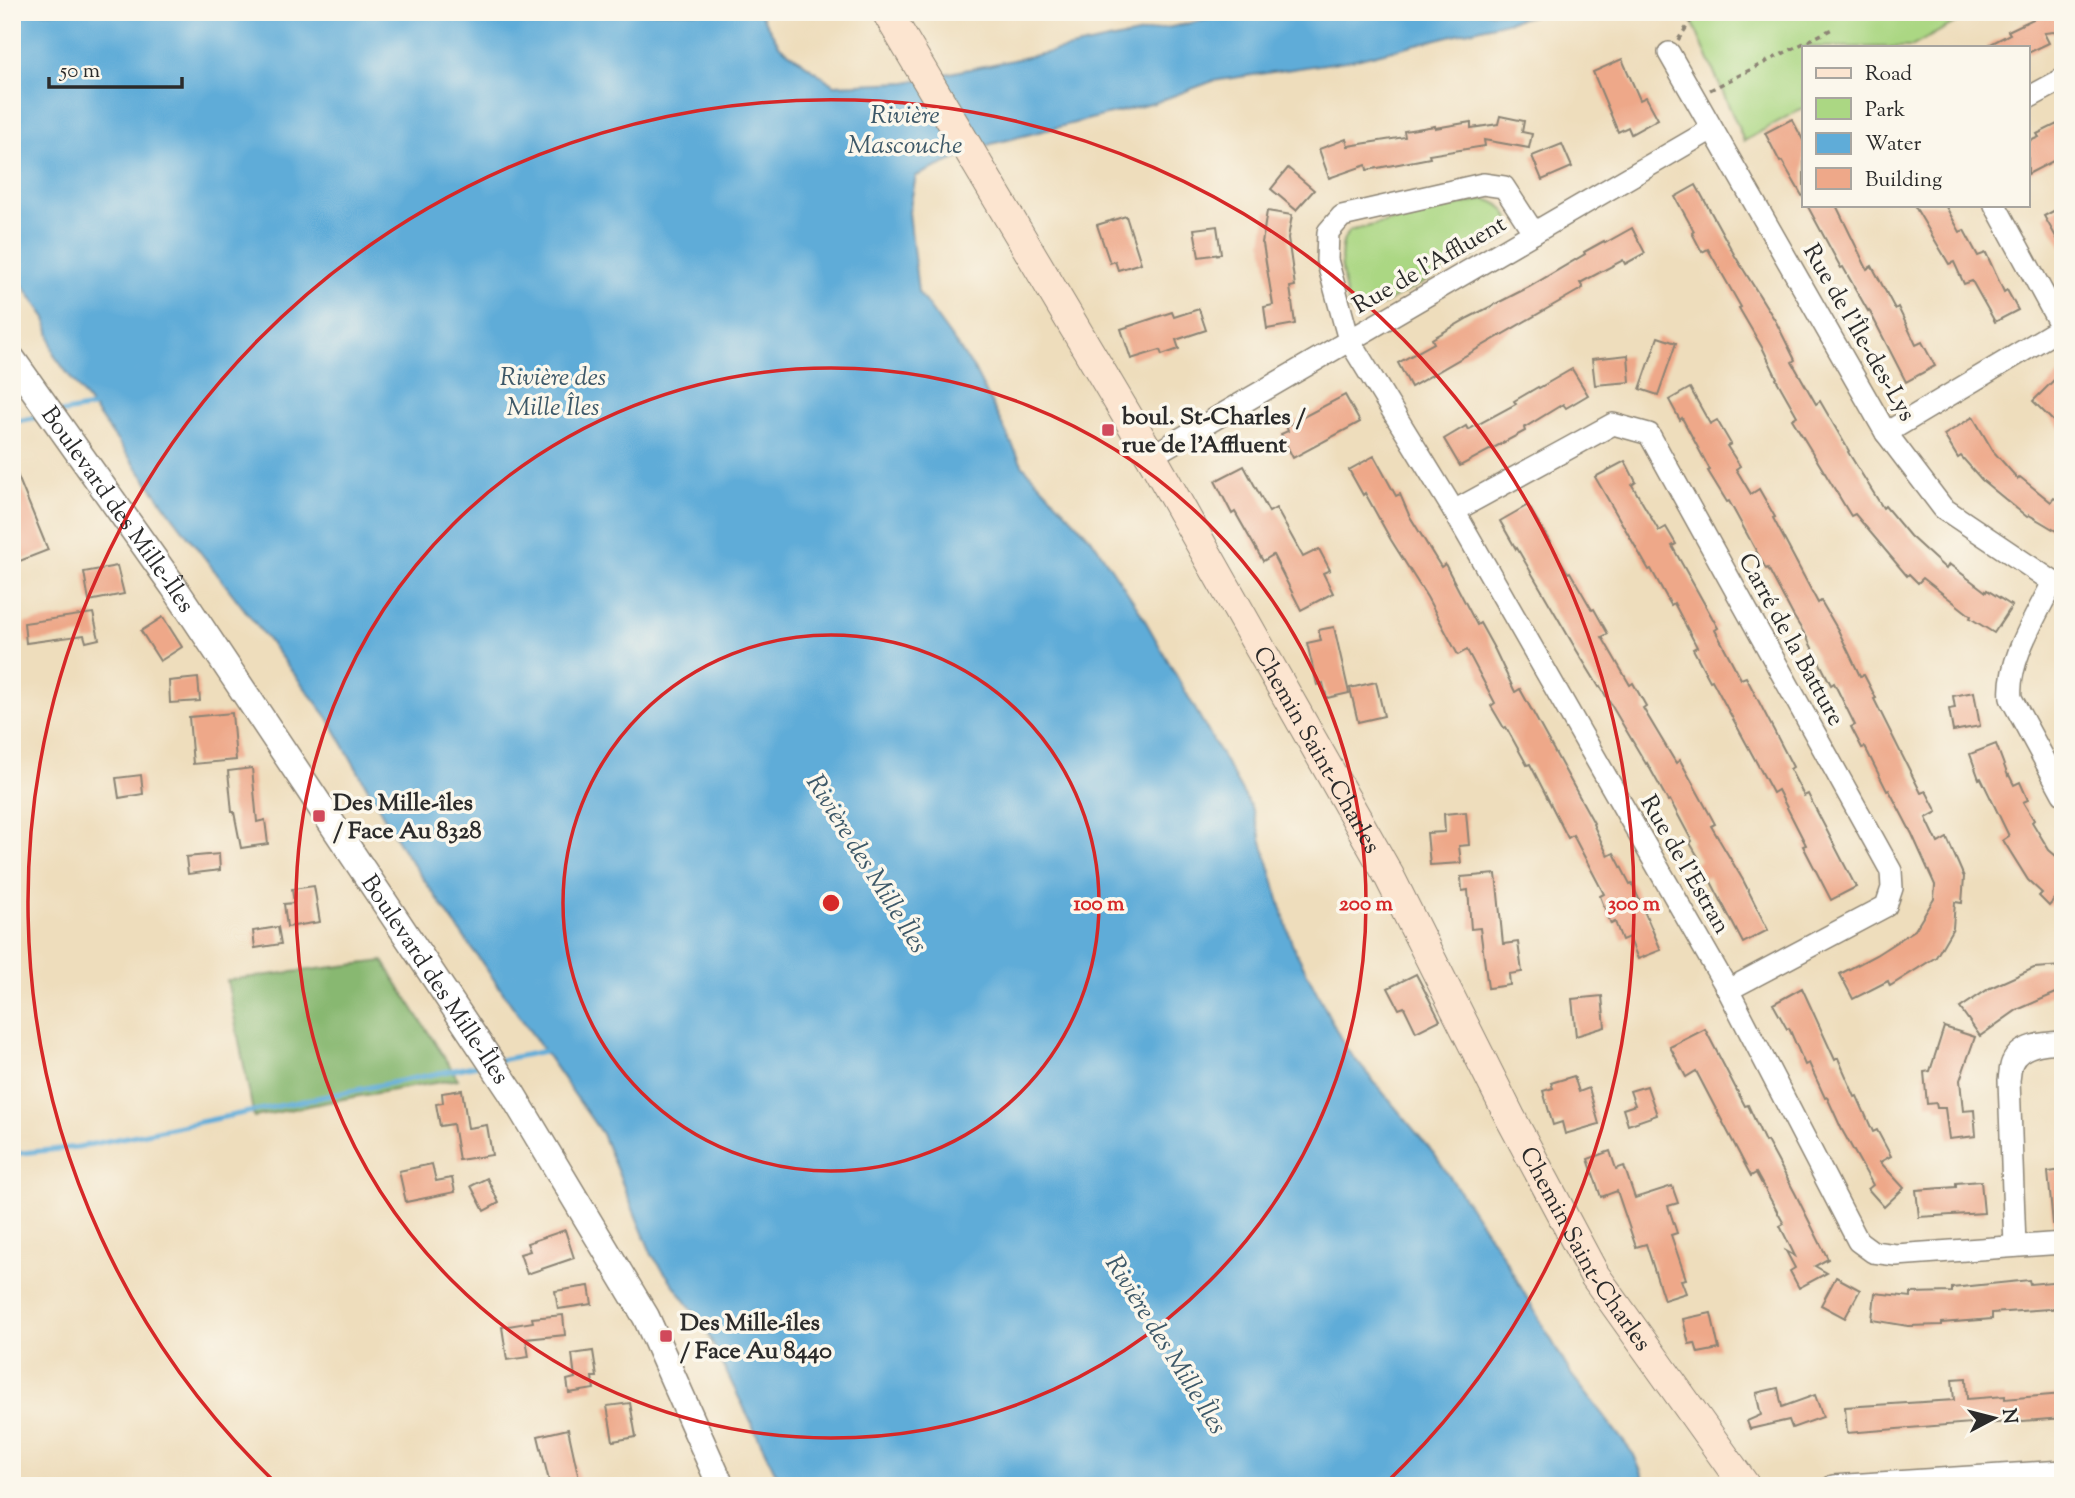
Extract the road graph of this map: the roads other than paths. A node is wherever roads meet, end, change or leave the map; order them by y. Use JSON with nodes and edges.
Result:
{"nodes":[{"id":1,"x":887,"y":12,"type":"edge"},
{"id":2,"x":1669,"y":53,"type":"dead end"},
{"id":3,"x":2063,"y":79,"type":"edge"},
{"id":4,"x":2030,"y":97,"type":"edge"},
{"id":5,"x":1712,"y":129,"type":"junction"},
{"id":6,"x":1995,"y":206,"type":"edge"},
{"id":7,"x":1534,"y":233,"type":"junction"},
{"id":8,"x":2062,"y":329,"type":"edge"},
{"id":9,"x":1349,"y":340,"type":"junction"},
{"id":10,"x":12,"y":359,"type":"edge"},
{"id":11,"x":1886,"y":433,"type":"junction"},
{"id":12,"x":1151,"y":456,"type":"junction"},
{"id":13,"x":1454,"y":511,"type":"junction"},
{"id":14,"x":2058,"y":584,"type":"edge"},
{"id":15,"x":2063,"y":794,"type":"edge"},
{"id":16,"x":1727,"y":990,"type":"junction"},
{"id":17,"x":2063,"y":1042,"type":"edge"},
{"id":18,"x":2063,"y":1243,"type":"edge"},
{"id":19,"x":2015,"y":1246,"type":"junction"},
{"id":20,"x":2063,"y":1471,"type":"edge"},
{"id":21,"x":722,"y":1486,"type":"edge"},
{"id":22,"x":1745,"y":1486,"type":"edge"},
{"id":23,"x":1833,"y":1486,"type":"edge"}],
"edges":[{"from":1,"to":12,"type":"main road","name":"Chemin Saint-Charles"},
{"from":2,"to":5,"type":"street","name":"Rue de l'Île-des-Lys"},
{"from":3,"to":4,"type":"street"},
{"from":5,"to":7,"type":"street","name":"Rue de l'Affluent"},
{"from":5,"to":11,"type":"street","name":"Rue de l'Île-des-Lys"},
{"from":6,"to":8,"type":"street"},
{"from":7,"to":9,"type":"street","name":"Rue de l'Affluent"},
{"from":7,"to":9,"type":"street","name":"Rue de l'Affluent"},
{"from":8,"to":11,"type":"street"},
{"from":9,"to":12,"type":"street","name":"Rue de l'Affluent"},
{"from":9,"to":13,"type":"street","name":"Rue de l'Estran"},
{"from":10,"to":21,"type":"street","name":"Boulevard des Mille-Îles"},
{"from":11,"to":14,"type":"street","name":"Rue de l'Île-des-Lys"},
{"from":12,"to":22,"type":"main road","name":"Chemin Saint-Charles"},
{"from":13,"to":16,"type":"street","name":"Rue de l'Estran"},
{"from":13,"to":16,"type":"street","name":"Carré de la Batture"},
{"from":14,"to":15,"type":"street"},
{"from":16,"to":19,"type":"street","name":"Rue de l'Estran"},
{"from":17,"to":19,"type":"street"},
{"from":18,"to":19,"type":"street","name":"Rue de l'Estran"},
{"from":20,"to":23,"type":"street"}]}
